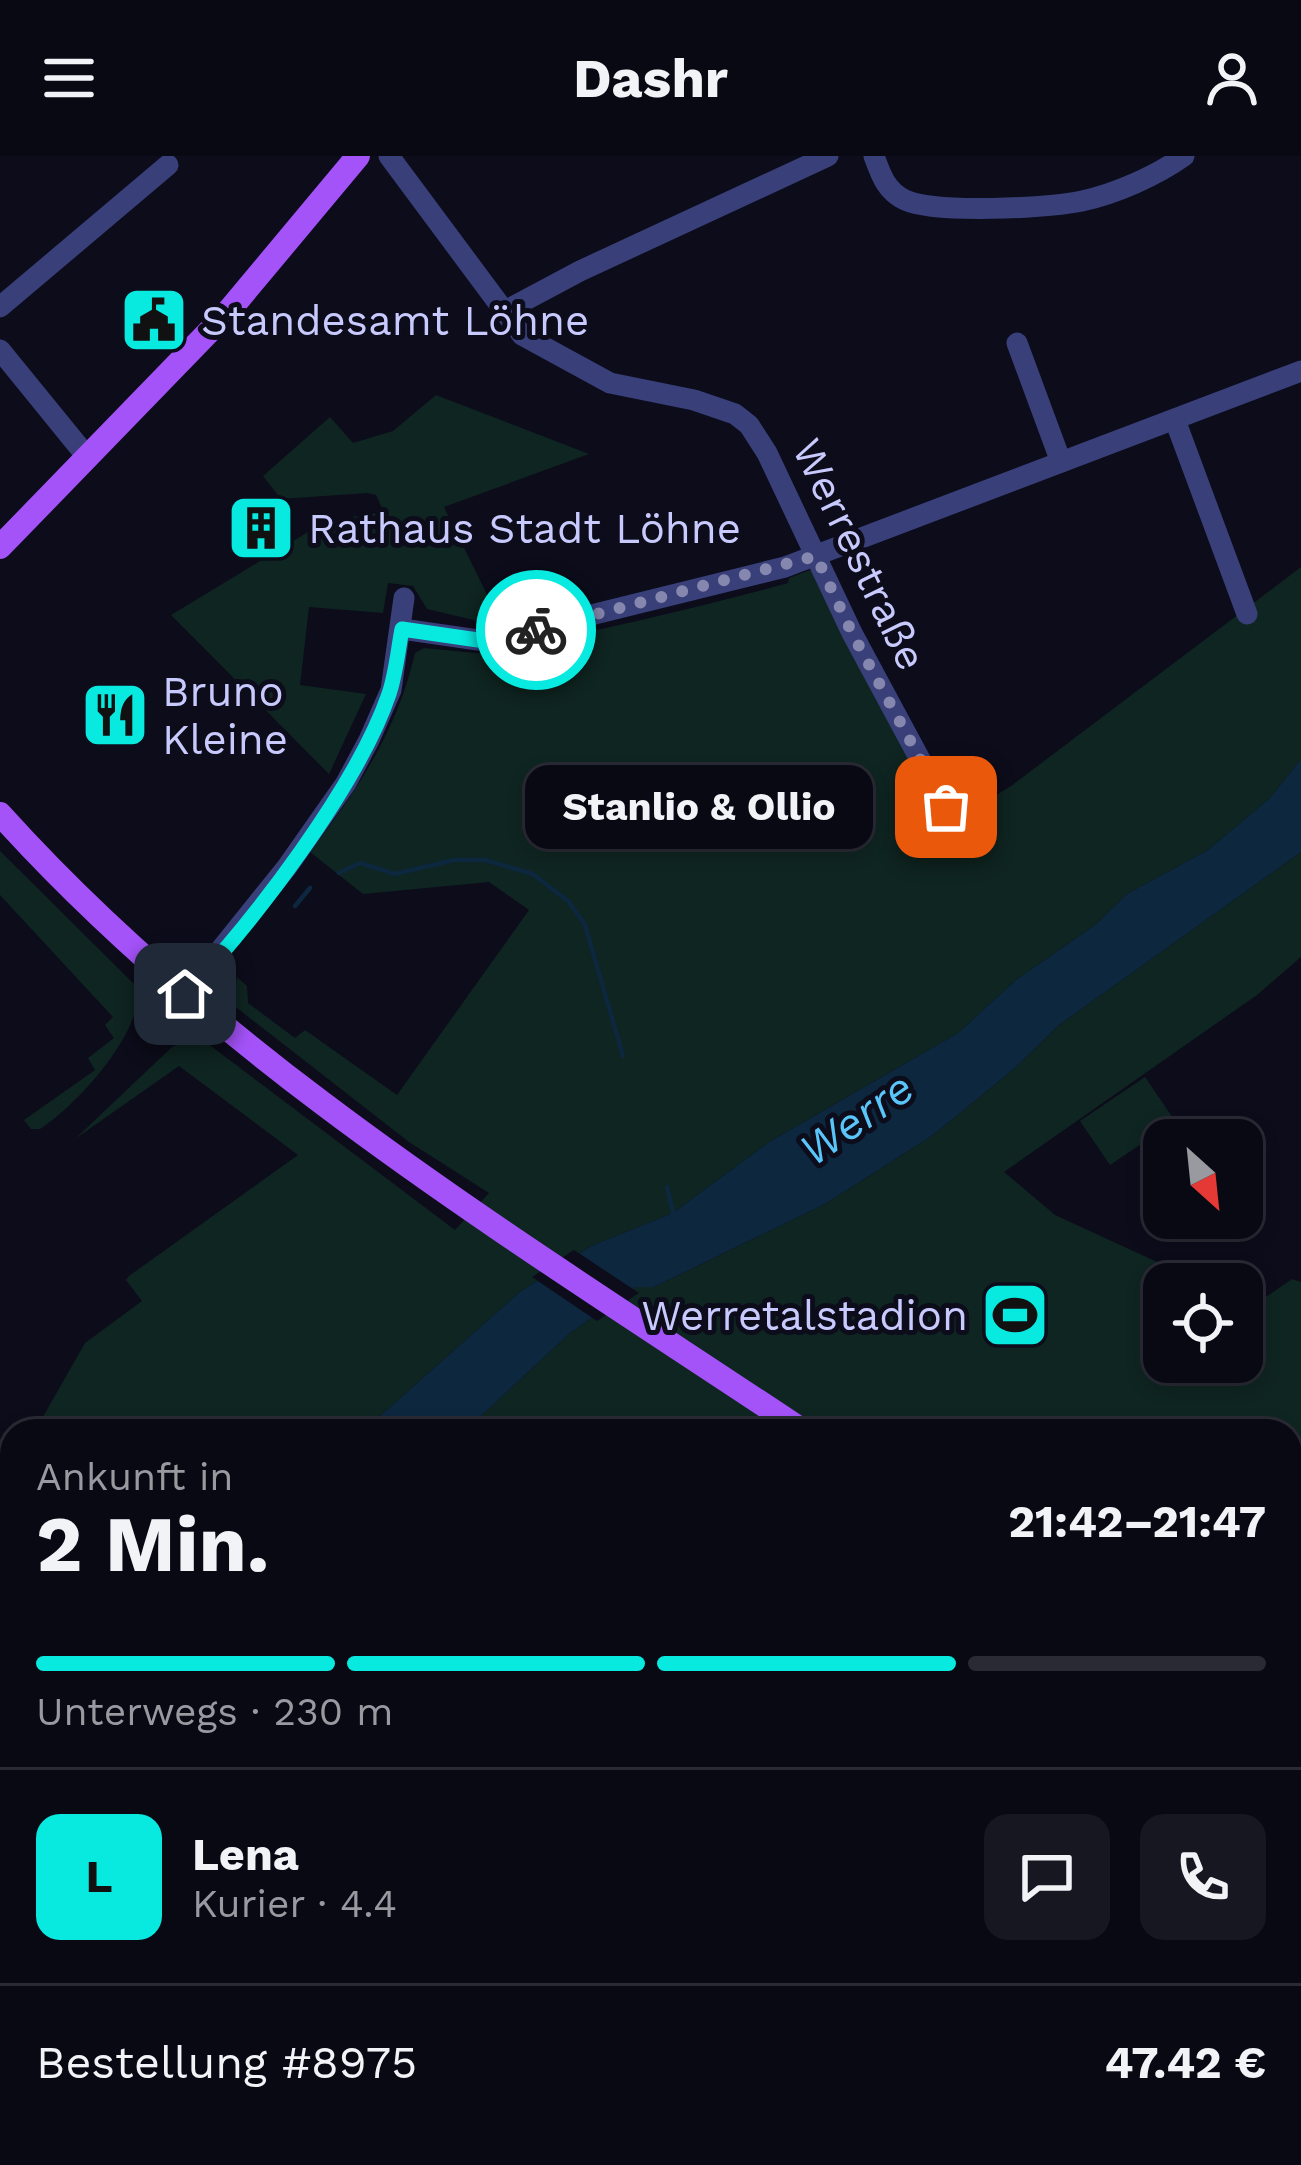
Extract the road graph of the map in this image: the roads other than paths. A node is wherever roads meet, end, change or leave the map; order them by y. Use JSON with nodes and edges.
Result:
{"nodes":[{"id":1,"x":358,"y":156,"type":"edge"},
{"id":2,"x":389,"y":156,"type":"edge"},
{"id":3,"x":828,"y":156,"type":"edge"},
{"id":4,"x":874,"y":156,"type":"edge"},
{"id":5,"x":1184,"y":156,"type":"edge"},
{"id":6,"x":168,"y":165,"type":"dead end"},
{"id":7,"x":0,"y":307,"type":"edge"},
{"id":8,"x":503,"y":312,"type":"junction"},
{"id":9,"x":1017,"y":344,"type":"dead end"},
{"id":10,"x":0,"y":350,"type":"edge"},
{"id":11,"x":1301,"y":371,"type":"edge"},
{"id":12,"x":1174,"y":420,"type":"junction"},
{"id":13,"x":88,"y":458,"type":"junction"},
{"id":14,"x":1061,"y":462,"type":"junction"},
{"id":15,"x":0,"y":547,"type":"edge"},
{"id":16,"x":816,"y":556,"type":"junction"},
{"id":17,"x":404,"y":598,"type":"dead end"},
{"id":18,"x":1247,"y":614,"type":"dead end"},
{"id":19,"x":402,"y":629,"type":"junction"},
{"id":20,"x":0,"y":814,"type":"edge"},
{"id":21,"x":951,"y":817,"type":"dead end"},
{"id":22,"x":185,"y":994,"type":"junction"},
{"id":23,"x":784,"y":1419,"type":"edge"}],
"edges":[{"from":1,"to":13,"type":"main road"},
{"from":2,"to":8,"type":"street","name":"Werrestraße"},
{"from":3,"to":8,"type":"street"},
{"from":4,"to":5,"type":"street"},
{"from":6,"to":7,"type":"street"},
{"from":8,"to":16,"type":"street","name":"Werrestraße"},
{"from":9,"to":14,"type":"street"},
{"from":10,"to":13,"type":"street"},
{"from":11,"to":12,"type":"street"},
{"from":12,"to":14,"type":"street"},
{"from":12,"to":18,"type":"street"},
{"from":13,"to":15,"type":"main road"},
{"from":14,"to":16,"type":"street"},
{"from":16,"to":19,"type":"street"},
{"from":16,"to":21,"type":"street","name":"Werrestraße"},
{"from":17,"to":19,"type":"street"},
{"from":19,"to":22,"type":"street"},
{"from":20,"to":22,"type":"main road"},
{"from":22,"to":23,"type":"main road"}]}
